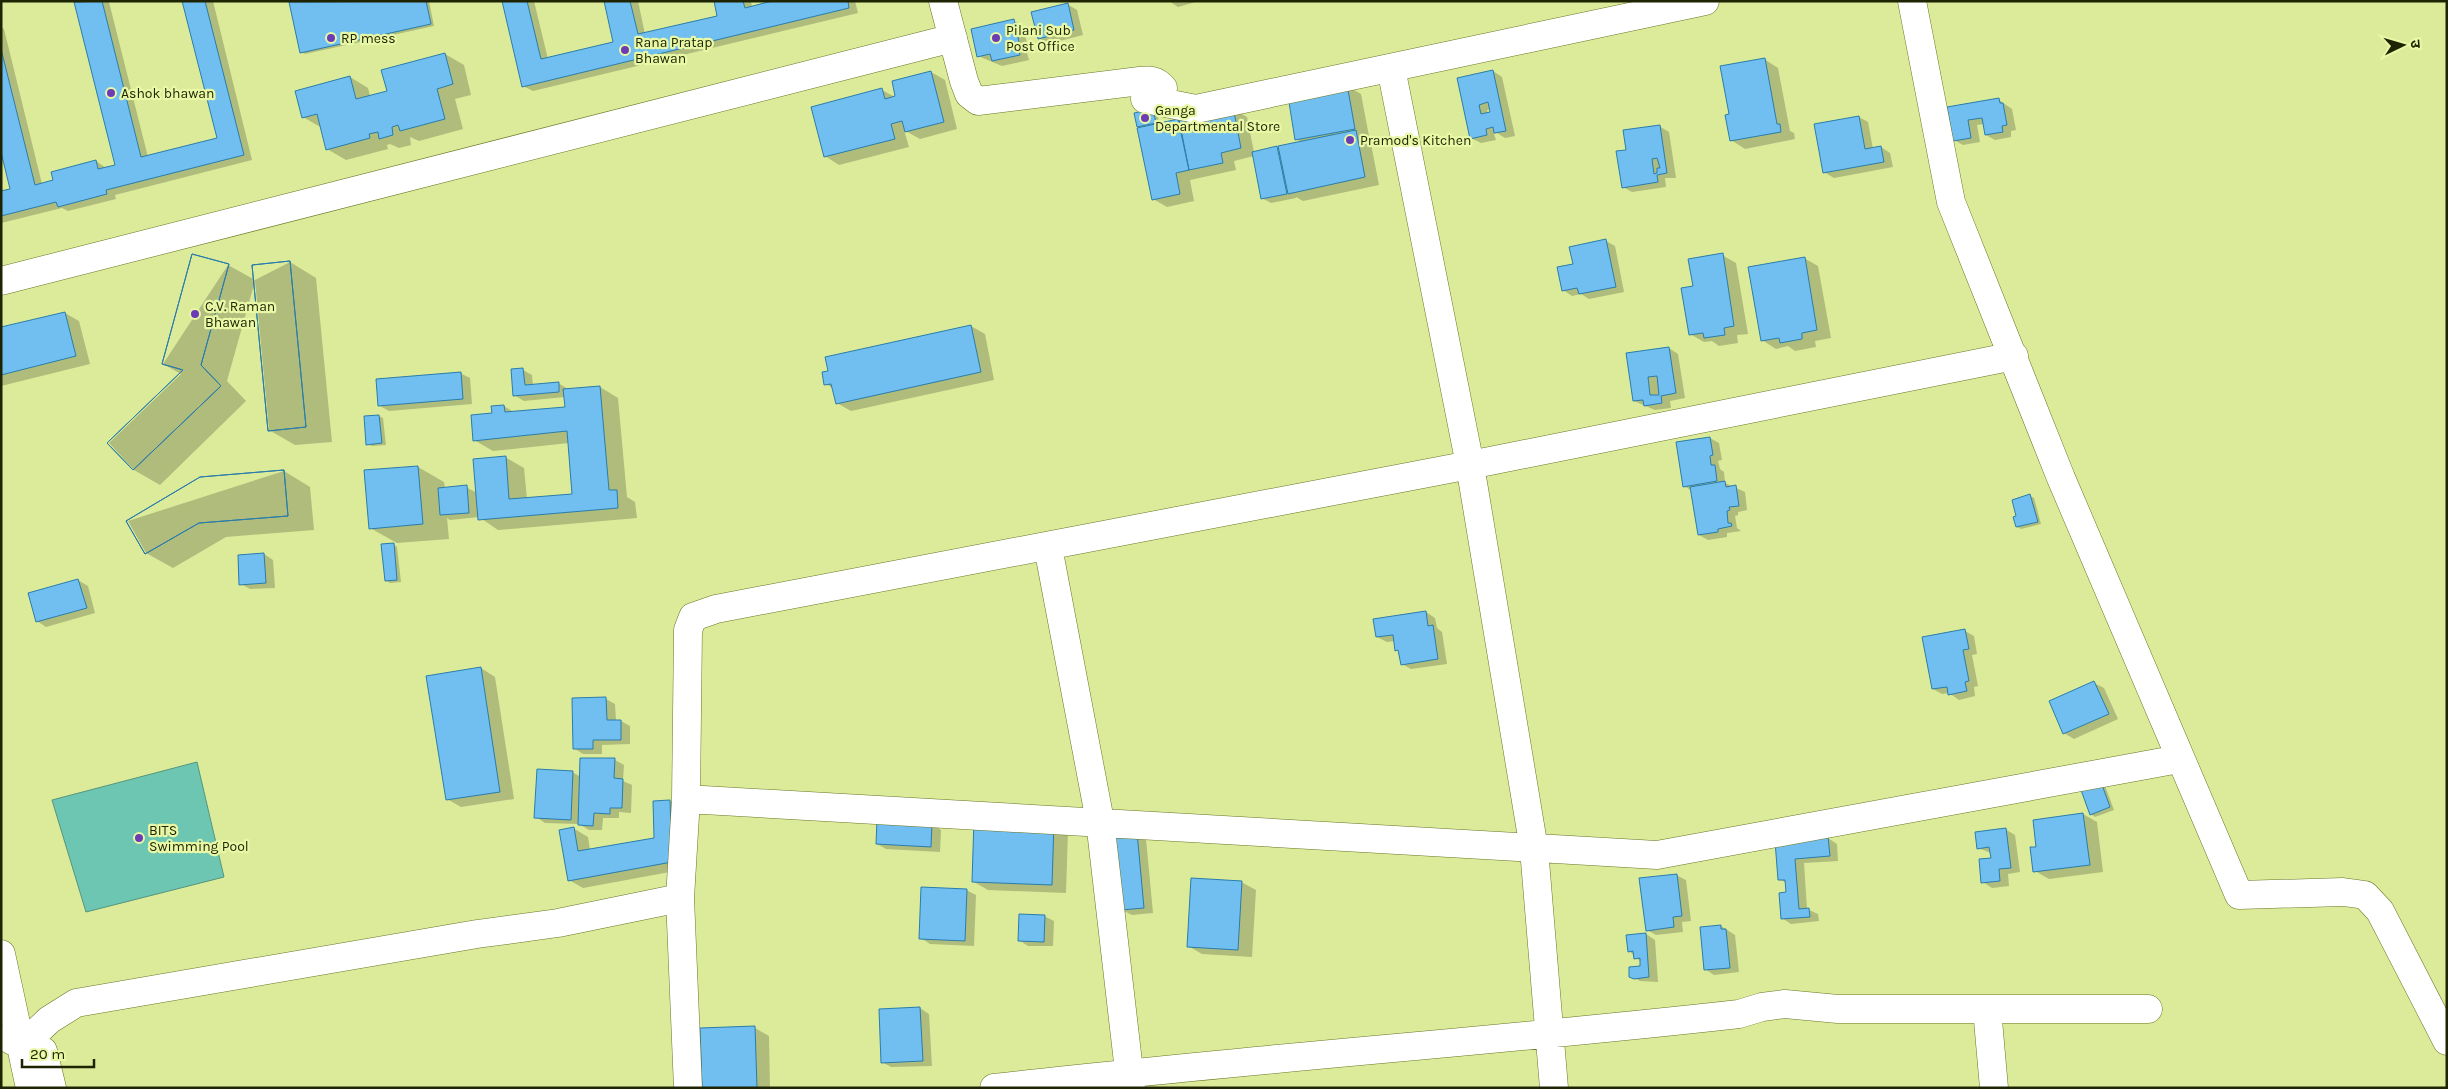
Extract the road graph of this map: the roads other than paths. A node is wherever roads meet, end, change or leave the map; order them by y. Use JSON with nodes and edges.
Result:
{"nodes":[{"id":1,"x":943,"y":1,"type":"edge"},
{"id":2,"x":1705,"y":1,"type":"edge"},
{"id":3,"x":1912,"y":1,"type":"edge"},
{"id":4,"x":952,"y":38,"type":"junction"},
{"id":5,"x":1391,"y":68,"type":"junction"},
{"id":6,"x":1,"y":281,"type":"edge"},
{"id":7,"x":2014,"y":356,"type":"junction"},
{"id":8,"x":1470,"y":465,"type":"junction"},
{"id":9,"x":1048,"y":547,"type":"junction"},
{"id":10,"x":2179,"y":758,"type":"junction"},
{"id":11,"x":686,"y":799,"type":"junction"},
{"id":12,"x":1100,"y":822,"type":"junction"},
{"id":13,"x":1534,"y":849,"type":"junction"},
{"id":14,"x":680,"y":898,"type":"junction"},
{"id":15,"x":1,"y":954,"type":"edge"},
{"id":16,"x":1987,"y":1009,"type":"junction"},
{"id":17,"x":2148,"y":1009,"type":"dead end"},
{"id":18,"x":1548,"y":1035,"type":"junction"},
{"id":19,"x":12,"y":1040,"type":"edge"},
{"id":20,"x":2447,"y":1041,"type":"edge"},
{"id":21,"x":1130,"y":1080,"type":"edge"},
{"id":22,"x":30,"y":1088,"type":"edge"},
{"id":23,"x":52,"y":1088,"type":"edge"},
{"id":24,"x":688,"y":1088,"type":"edge"},
{"id":25,"x":994,"y":1088,"type":"edge"},
{"id":26,"x":1554,"y":1088,"type":"edge"},
{"id":27,"x":1994,"y":1088,"type":"edge"}],
"edges":[{"from":1,"to":4,"type":"street"},
{"from":2,"to":5,"type":"street"},
{"from":3,"to":7,"type":"street"},
{"from":4,"to":5,"type":"street"},
{"from":4,"to":6,"type":"street"},
{"from":5,"to":8,"type":"street"},
{"from":7,"to":8,"type":"street"},
{"from":7,"to":10,"type":"street"},
{"from":8,"to":9,"type":"street"},
{"from":8,"to":13,"type":"street"},
{"from":9,"to":11,"type":"street"},
{"from":9,"to":12,"type":"street"},
{"from":10,"to":13,"type":"street"},
{"from":10,"to":20,"type":"street"},
{"from":11,"to":12,"type":"street"},
{"from":11,"to":14,"type":"street"},
{"from":12,"to":13,"type":"street"},
{"from":12,"to":21,"type":"street"},
{"from":13,"to":18,"type":"street"},
{"from":14,"to":19,"type":"street"},
{"from":14,"to":24,"type":"street"},
{"from":15,"to":19,"type":"street"},
{"from":16,"to":17,"type":"street"},
{"from":16,"to":18,"type":"street"},
{"from":16,"to":27,"type":"street"},
{"from":18,"to":21,"type":"street"},
{"from":18,"to":26,"type":"street"},
{"from":19,"to":22,"type":"street"},
{"from":19,"to":23,"type":"street"},
{"from":21,"to":25,"type":"street"}]}
